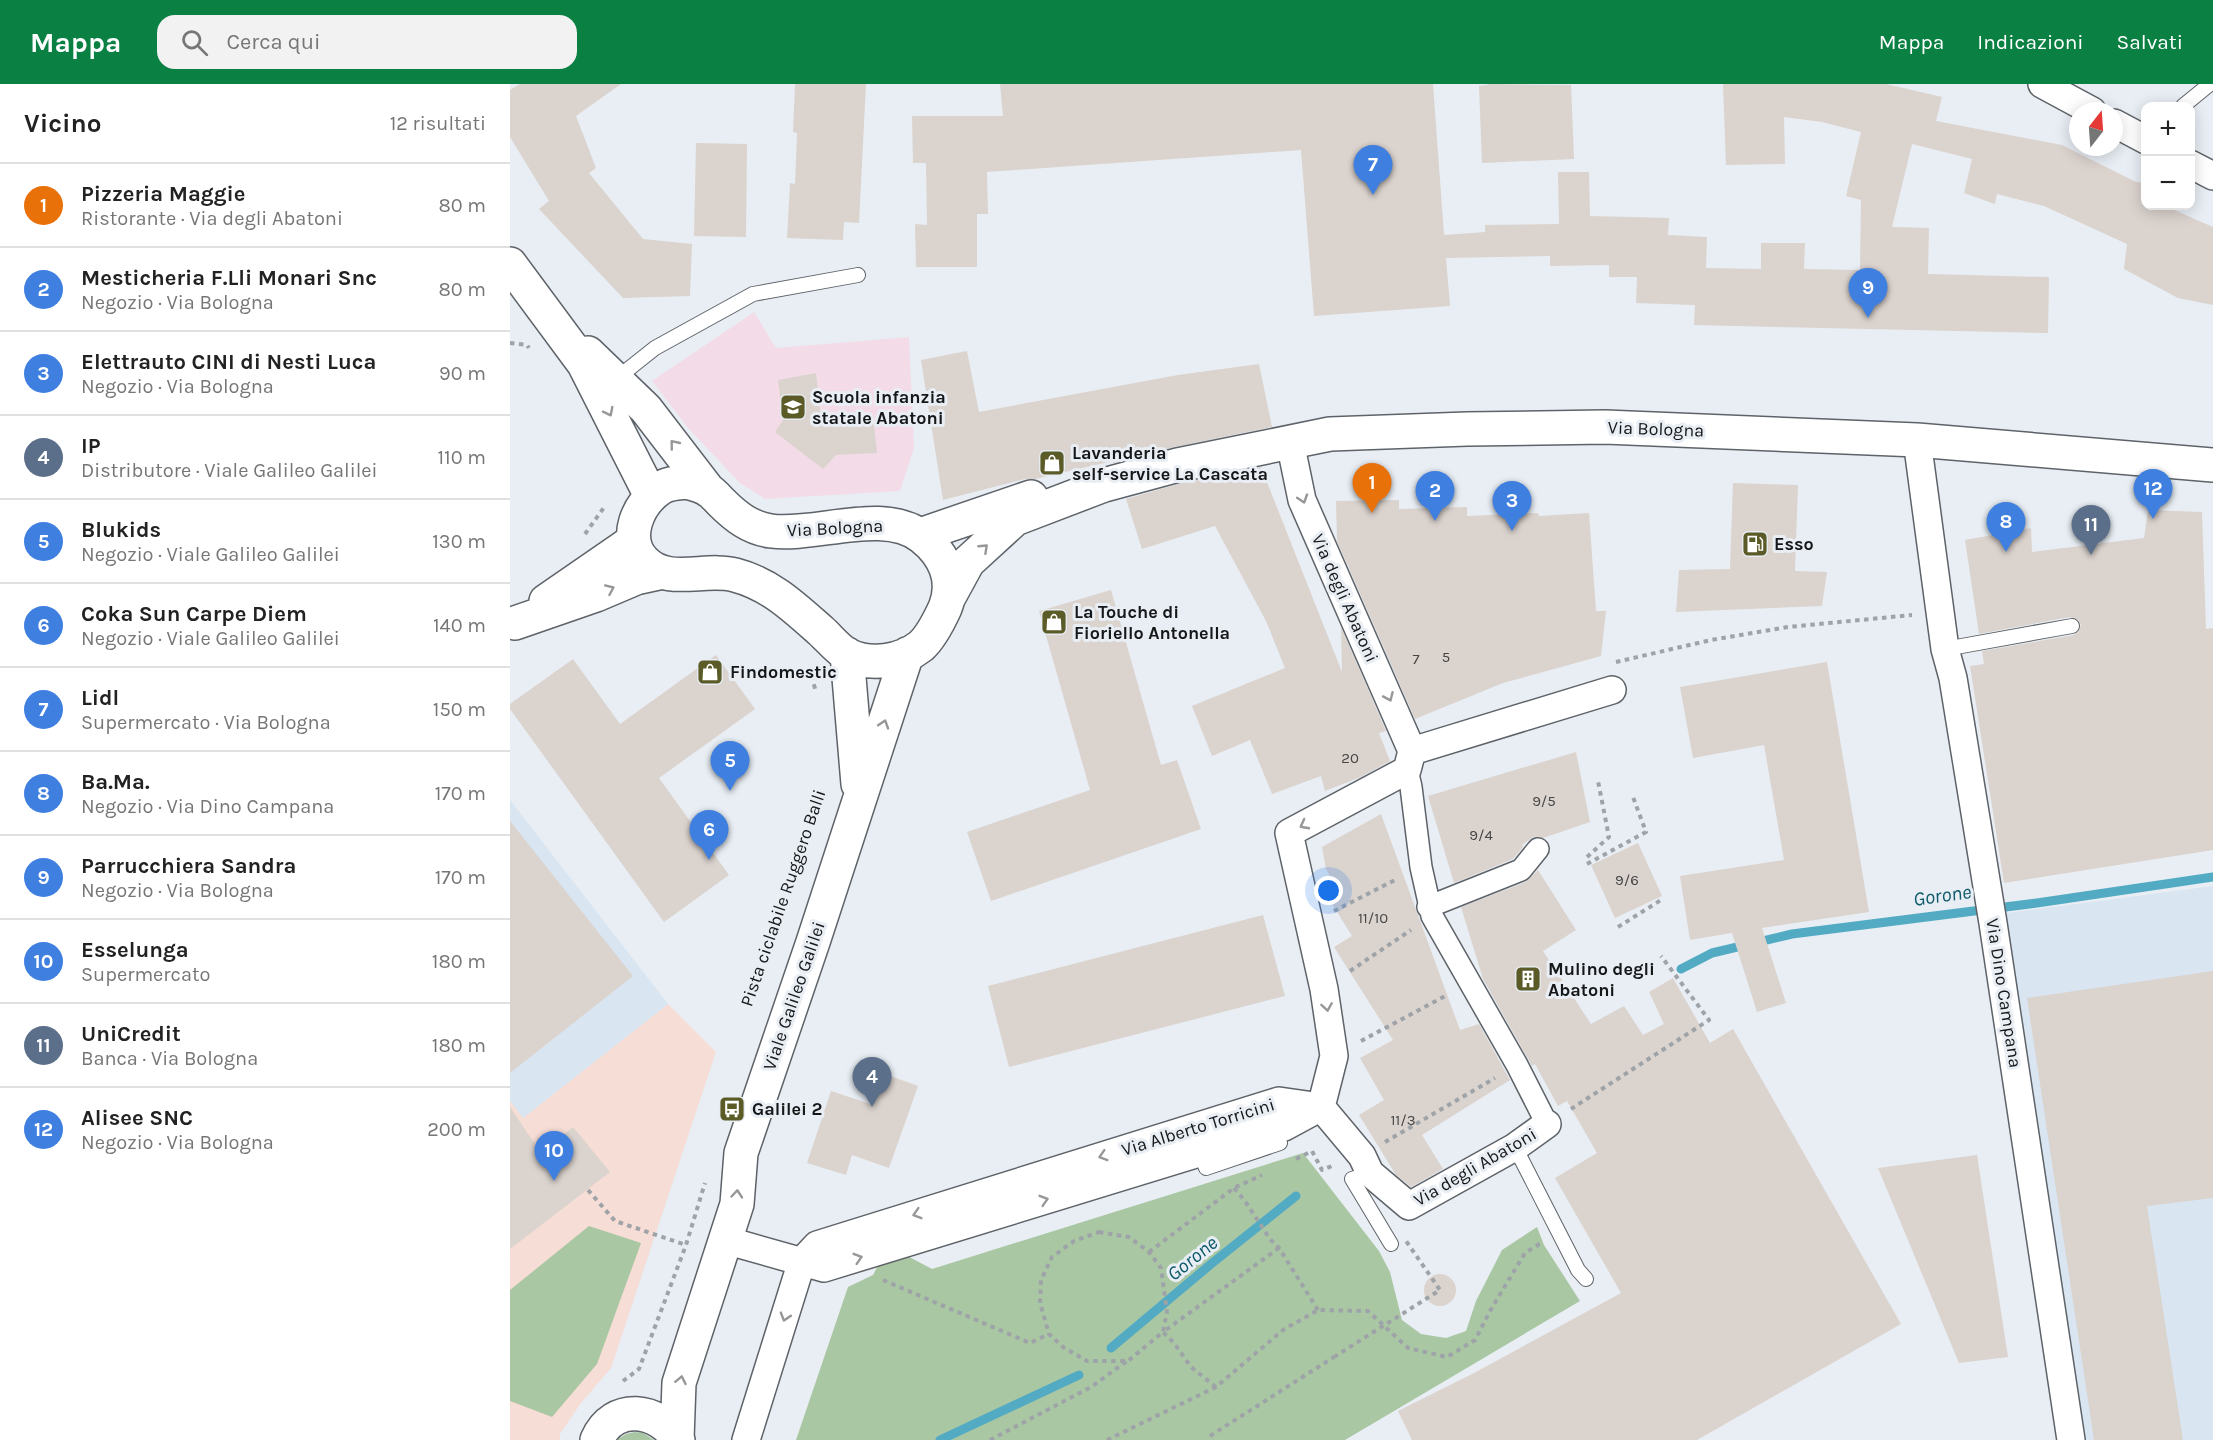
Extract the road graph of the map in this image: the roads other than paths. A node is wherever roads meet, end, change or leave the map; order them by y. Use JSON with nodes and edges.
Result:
{"nodes":[{"id":1,"x":2042,"y":84,"type":"edge"},
{"id":2,"x":2210,"y":84,"type":"edge"},
{"id":3,"x":2075,"y":102,"type":"edge"},
{"id":4,"x":2188,"y":102,"type":"edge"},
{"id":5,"x":2123,"y":128,"type":"edge"},
{"id":6,"x":2141,"y":137,"type":"edge"},
{"id":7,"x":2195,"y":167,"type":"edge"},
{"id":8,"x":2213,"y":176,"type":"edge"},
{"id":9,"x":510,"y":264,"type":"edge"},
{"id":10,"x":858,"y":275,"type":"dead end"},
{"id":11,"x":558,"y":326,"type":"junction"},
{"id":12,"x":616,"y":379,"type":"junction"},
{"id":13,"x":1917,"y":440,"type":"junction"},
{"id":14,"x":1290,"y":442,"type":"junction"},
{"id":15,"x":2213,"y":465,"type":"edge"},
{"id":16,"x":1104,"y":485,"type":"junction"},
{"id":17,"x":709,"y":491,"type":"junction"},
{"id":18,"x":651,"y":496,"type":"junction"},
{"id":19,"x":920,"y":536,"type":"junction"},
{"id":20,"x":633,"y":541,"type":"junction"},
{"id":21,"x":659,"y":573,"type":"junction"},
{"id":22,"x":950,"y":595,"type":"junction"},
{"id":23,"x":513,"y":624,"type":"edge"},
{"id":24,"x":2072,"y":626,"type":"dead end"},
{"id":25,"x":1945,"y":649,"type":"junction"},
{"id":26,"x":847,"y":654,"type":"junction"},
{"id":27,"x":907,"y":654,"type":"junction"},
{"id":28,"x":1612,"y":690,"type":"road end"},
{"id":29,"x":1409,"y":760,"type":"junction"},
{"id":30,"x":859,"y":799,"type":"junction"},
{"id":31,"x":1538,"y":849,"type":"dead end"},
{"id":32,"x":1430,"y":912,"type":"junction"},
{"id":33,"x":1321,"y":1107,"type":"junction"},
{"id":34,"x":1547,"y":1124,"type":"joint"},
{"id":35,"x":1280,"y":1143,"type":"dead end"},
{"id":36,"x":1515,"y":1147,"type":"junction"},
{"id":37,"x":1200,"y":1152,"type":"junction"},
{"id":38,"x":1370,"y":1173,"type":"junction"},
{"id":39,"x":725,"y":1240,"type":"junction"},
{"id":40,"x":1397,"y":1241,"type":"road end"},
{"id":41,"x":802,"y":1262,"type":"junction"},
{"id":42,"x":1586,"y":1280,"type":"dead end"},
{"id":43,"x":677,"y":1439,"type":"edge"},
{"id":44,"x":597,"y":1440,"type":"edge"},
{"id":45,"x":746,"y":1440,"type":"edge"},
{"id":46,"x":2071,"y":1440,"type":"edge"}],
"edges":[{"from":1,"to":3,"type":"street"},
{"from":2,"to":4,"type":"lane"},
{"from":5,"to":6,"type":"street"},
{"from":7,"to":8,"type":"street"},
{"from":9,"to":11,"type":"main road"},
{"from":10,"to":12,"type":"lane"},
{"from":11,"to":12,"type":"main road"},
{"from":11,"to":18,"type":"main road","one_way":true},
{"from":17,"to":12,"type":"main road","one_way":true},
{"from":13,"to":14,"type":"main road","name":"Via Bologna"},
{"from":13,"to":15,"type":"main road","name":"Via Bologna"},
{"from":13,"to":25,"type":"street","name":"Via Dino Campana"},
{"from":14,"to":16,"type":"main road","name":"Via Bologna"},
{"from":14,"to":29,"type":"street","name":"Via degli Abatoni","one_way":true},
{"from":16,"to":19,"type":"main road"},
{"from":22,"to":16,"type":"main road","one_way":true},
{"from":17,"to":18,"type":"main road","name":"Via Bologna"},
{"from":17,"to":19,"type":"main road","name":"Via Bologna"},
{"from":18,"to":20,"type":"main road"},
{"from":19,"to":22,"type":"main road","name":"Via Bologna"},
{"from":20,"to":21,"type":"main road"},
{"from":20,"to":23,"type":"main road"},
{"from":23,"to":21,"type":"main road","one_way":true},
{"from":21,"to":26,"type":"main road"},
{"from":22,"to":27,"type":"main road"},
{"from":24,"to":25,"type":"lane"},
{"from":25,"to":46,"type":"street","name":"Via Dino Campana"},
{"from":26,"to":27,"type":"main road"},
{"from":26,"to":30,"type":"main road"},
{"from":30,"to":27,"type":"main road","name":"Viale Galileo Galilei","one_way":true},
{"from":28,"to":29,"type":"street"},
{"from":29,"to":32,"type":"street","name":"Via degli Abatoni"},
{"from":29,"to":33,"type":"street","one_way":true},
{"from":39,"to":30,"type":"main road","name":"Viale Galileo Galilei","one_way":true},
{"from":31,"to":32,"type":"street"},
{"from":32,"to":34,"type":"street","name":"Via degli Abatoni"},
{"from":33,"to":37,"type":"street","name":"Via Alberto Torricini"},
{"from":33,"to":38,"type":"street","name":"Via degli Abatoni"},
{"from":33,"to":41,"type":"street","name":"Via Alberto Torricini","one_way":true},
{"from":34,"to":36,"type":"street","name":"Via degli Abatoni"},
{"from":35,"to":37,"type":"lane"},
{"from":36,"to":38,"type":"street","name":"Via degli Abatoni"},
{"from":36,"to":42,"type":"lane"},
{"from":41,"to":37,"type":"street","name":"Via Alberto Torricini","one_way":true},
{"from":38,"to":40,"type":"lane"},
{"from":39,"to":41,"type":"street","name":"Via Alberto Torricini"},
{"from":43,"to":39,"type":"main road","name":"Viale Galileo Galilei","one_way":true},
{"from":41,"to":45,"type":"street","one_way":true},
{"from":43,"to":44,"type":"main road","name":"Viale Galileo Galilei"}]}
